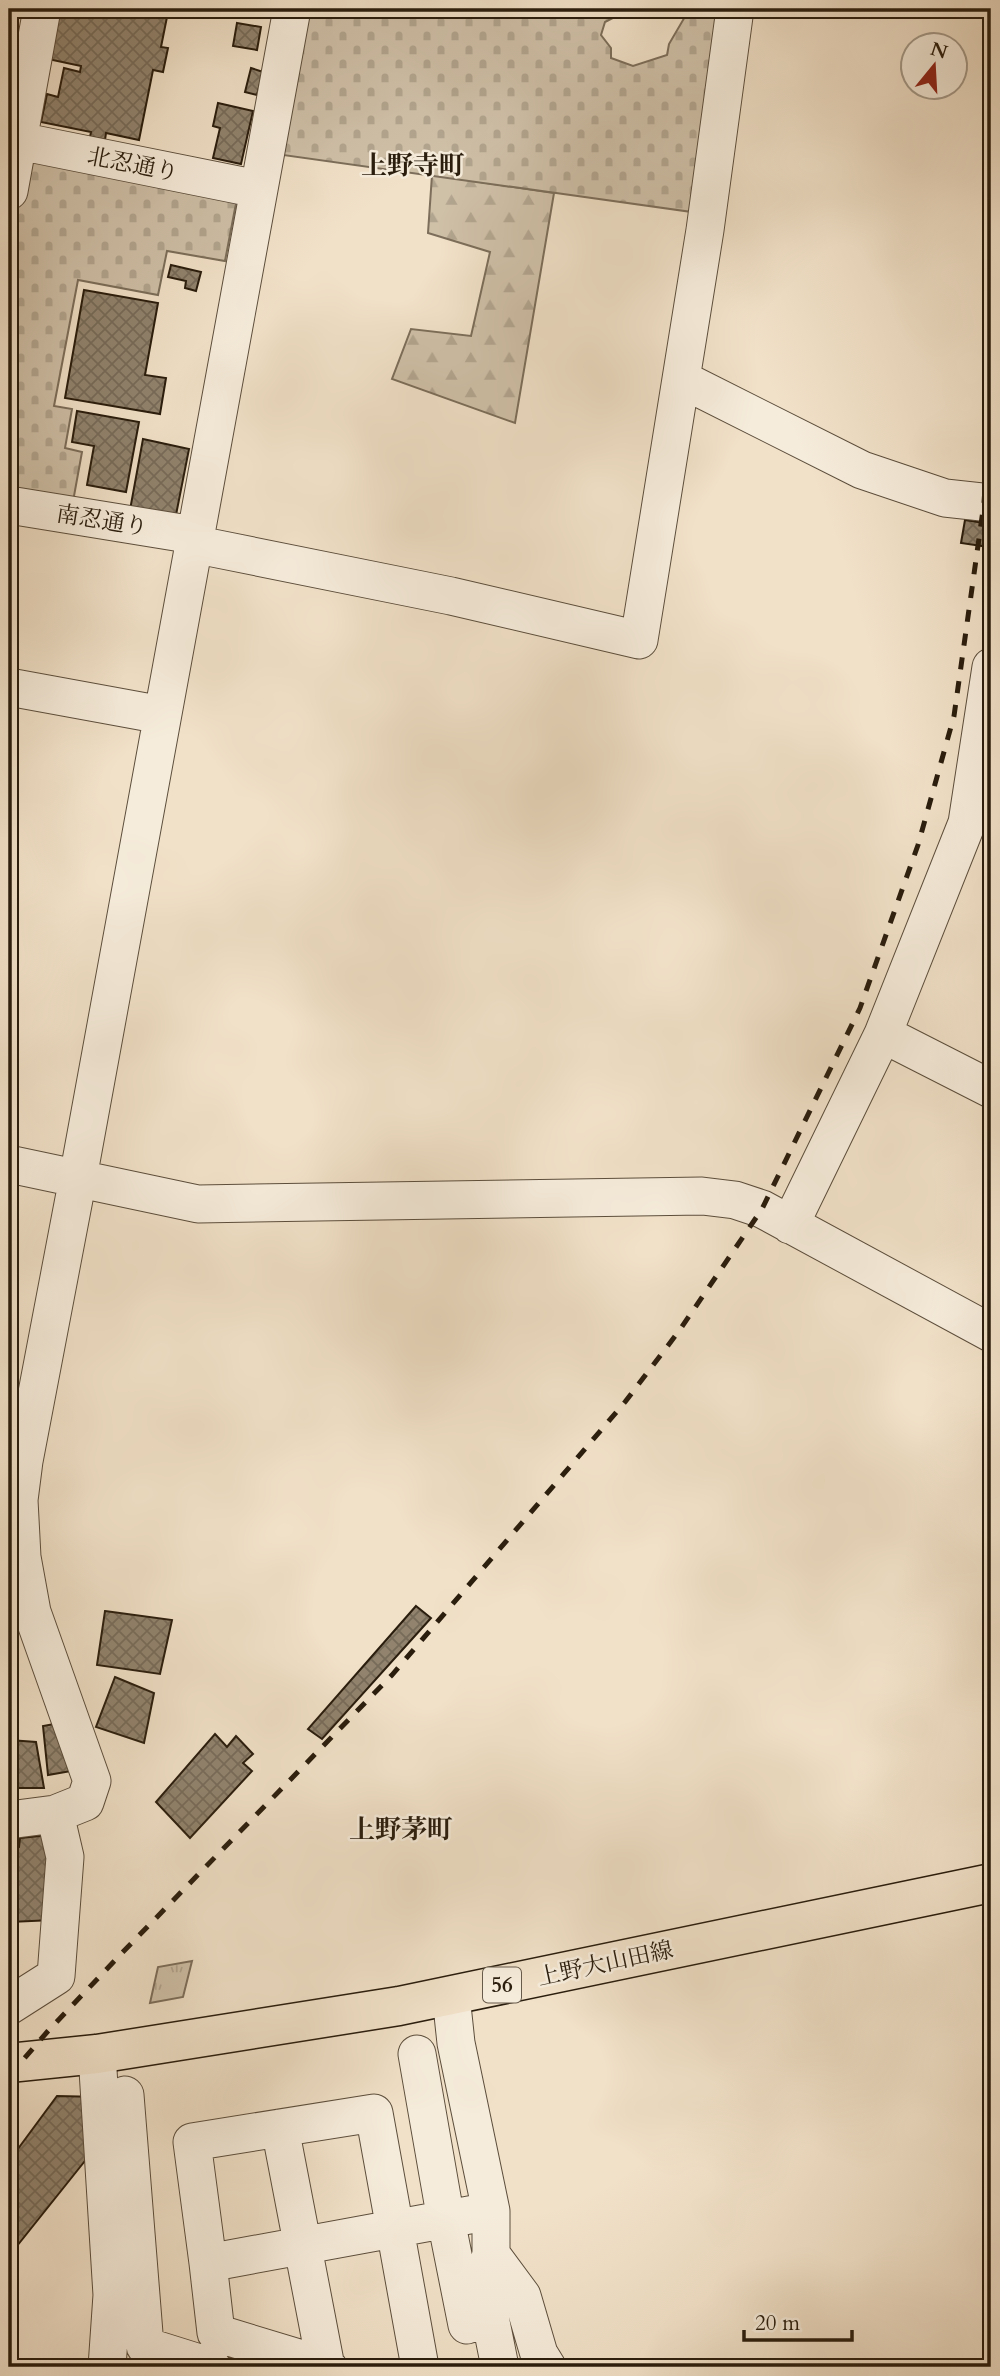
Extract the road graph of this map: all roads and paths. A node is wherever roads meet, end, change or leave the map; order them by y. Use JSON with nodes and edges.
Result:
{"nodes":[{"id":1,"x":42,"y":9,"type":"edge"},
{"id":2,"x":292,"y":9,"type":"edge"},
{"id":3,"x":735,"y":9,"type":"edge"},
{"id":4,"x":14,"y":140,"type":"edge"},
{"id":5,"x":258,"y":189,"type":"junction"},
{"id":6,"x":9,"y":191,"type":"edge"},
{"id":7,"x":681,"y":379,"type":"junction"},
{"id":8,"x":991,"y":503,"type":"edge"},
{"id":9,"x":9,"y":505,"type":"edge"},
{"id":10,"x":194,"y":540,"type":"junction"},
{"id":11,"x":991,"y":667,"type":"edge"},
{"id":12,"x":9,"y":687,"type":"edge"},
{"id":13,"x":162,"y":715,"type":"junction"},
{"id":14,"x":979,"y":830,"type":"edge"},
{"id":15,"x":883,"y":1034,"type":"junction"},
{"id":16,"x":991,"y":1089,"type":"edge"},
{"id":17,"x":9,"y":1164,"type":"edge"},
{"id":18,"x":78,"y":1178,"type":"junction"},
{"id":19,"x":790,"y":1225,"type":"junction"},
{"id":20,"x":991,"y":1333,"type":"edge"},
{"id":21,"x":16,"y":1462,"type":"edge"},
{"id":22,"x":55,"y":1814,"type":"junction"},
{"id":23,"x":9,"y":1819,"type":"edge"},
{"id":24,"x":991,"y":1883,"type":"edge"},
{"id":25,"x":451,"y":1996,"type":"junction"},
{"id":26,"x":9,"y":2006,"type":"edge"},
{"id":27,"x":97,"y":2054,"type":"junction"},
{"id":28,"x":417,"y":2054,"type":"dead end"},
{"id":29,"x":9,"y":2063,"type":"edge"},
{"id":30,"x":125,"y":2095,"type":"dead end"},
{"id":31,"x":280,"y":2128,"type":"junction"},
{"id":32,"x":491,"y":2211,"type":"junction"},
{"id":33,"x":422,"y":2225,"type":"junction"},
{"id":34,"x":301,"y":2247,"type":"junction"},
{"id":35,"x":491,"y":2254,"type":"junction"},
{"id":36,"x":208,"y":2263,"type":"junction"},
{"id":37,"x":146,"y":2357,"type":"edge"},
{"id":38,"x":107,"y":2367,"type":"edge"},
{"id":39,"x":212,"y":2367,"type":"edge"},
{"id":40,"x":327,"y":2367,"type":"edge"},
{"id":41,"x":420,"y":2367,"type":"edge"},
{"id":42,"x":476,"y":2367,"type":"edge"},
{"id":43,"x":500,"y":2367,"type":"edge"},
{"id":44,"x":547,"y":2367,"type":"edge"}],
"edges":[{"from":1,"to":4,"type":"street"},
{"from":2,"to":5,"type":"street"},
{"from":3,"to":7,"type":"street"},
{"from":4,"to":5,"type":"street","name":"北忍通り"},
{"from":4,"to":6,"type":"street"},
{"from":5,"to":10,"type":"street"},
{"from":7,"to":8,"type":"street"},
{"from":7,"to":10,"type":"street","name":"南忍通り"},
{"from":9,"to":10,"type":"street","name":"南忍通り"},
{"from":10,"to":13,"type":"street"},
{"from":11,"to":14,"type":"street"},
{"from":12,"to":13,"type":"street"},
{"from":13,"to":18,"type":"street"},
{"from":14,"to":15,"type":"street"},
{"from":15,"to":16,"type":"street"},
{"from":15,"to":19,"type":"street"},
{"from":17,"to":18,"type":"street"},
{"from":18,"to":19,"type":"street"},
{"from":18,"to":21,"type":"street"},
{"from":19,"to":20,"type":"street"},
{"from":21,"to":22,"type":"street"},
{"from":22,"to":23,"type":"street"},
{"from":22,"to":26,"type":"street"},
{"from":24,"to":25,"type":"main road","name":"上野大山田線","number":"56"},
{"from":25,"to":27,"type":"main road","name":"上野大山田線","number":"56"},
{"from":25,"to":32,"type":"street"},
{"from":27,"to":29,"type":"main road","name":"上野大山田線","number":"56"},
{"from":27,"to":38,"type":"street"},
{"from":28,"to":33,"type":"street"},
{"from":30,"to":37,"type":"street"},
{"from":31,"to":33,"type":"street"},
{"from":31,"to":34,"type":"street"},
{"from":31,"to":36,"type":"street"},
{"from":32,"to":33,"type":"street"},
{"from":32,"to":35,"type":"street"},
{"from":33,"to":34,"type":"street"},
{"from":33,"to":41,"type":"street"},
{"from":33,"to":42,"type":"street"},
{"from":34,"to":36,"type":"street"},
{"from":34,"to":40,"type":"street"},
{"from":35,"to":43,"type":"street"},
{"from":35,"to":44,"type":"street"},
{"from":36,"to":40,"type":"street"},
{"from":37,"to":39,"type":"street"}]}
